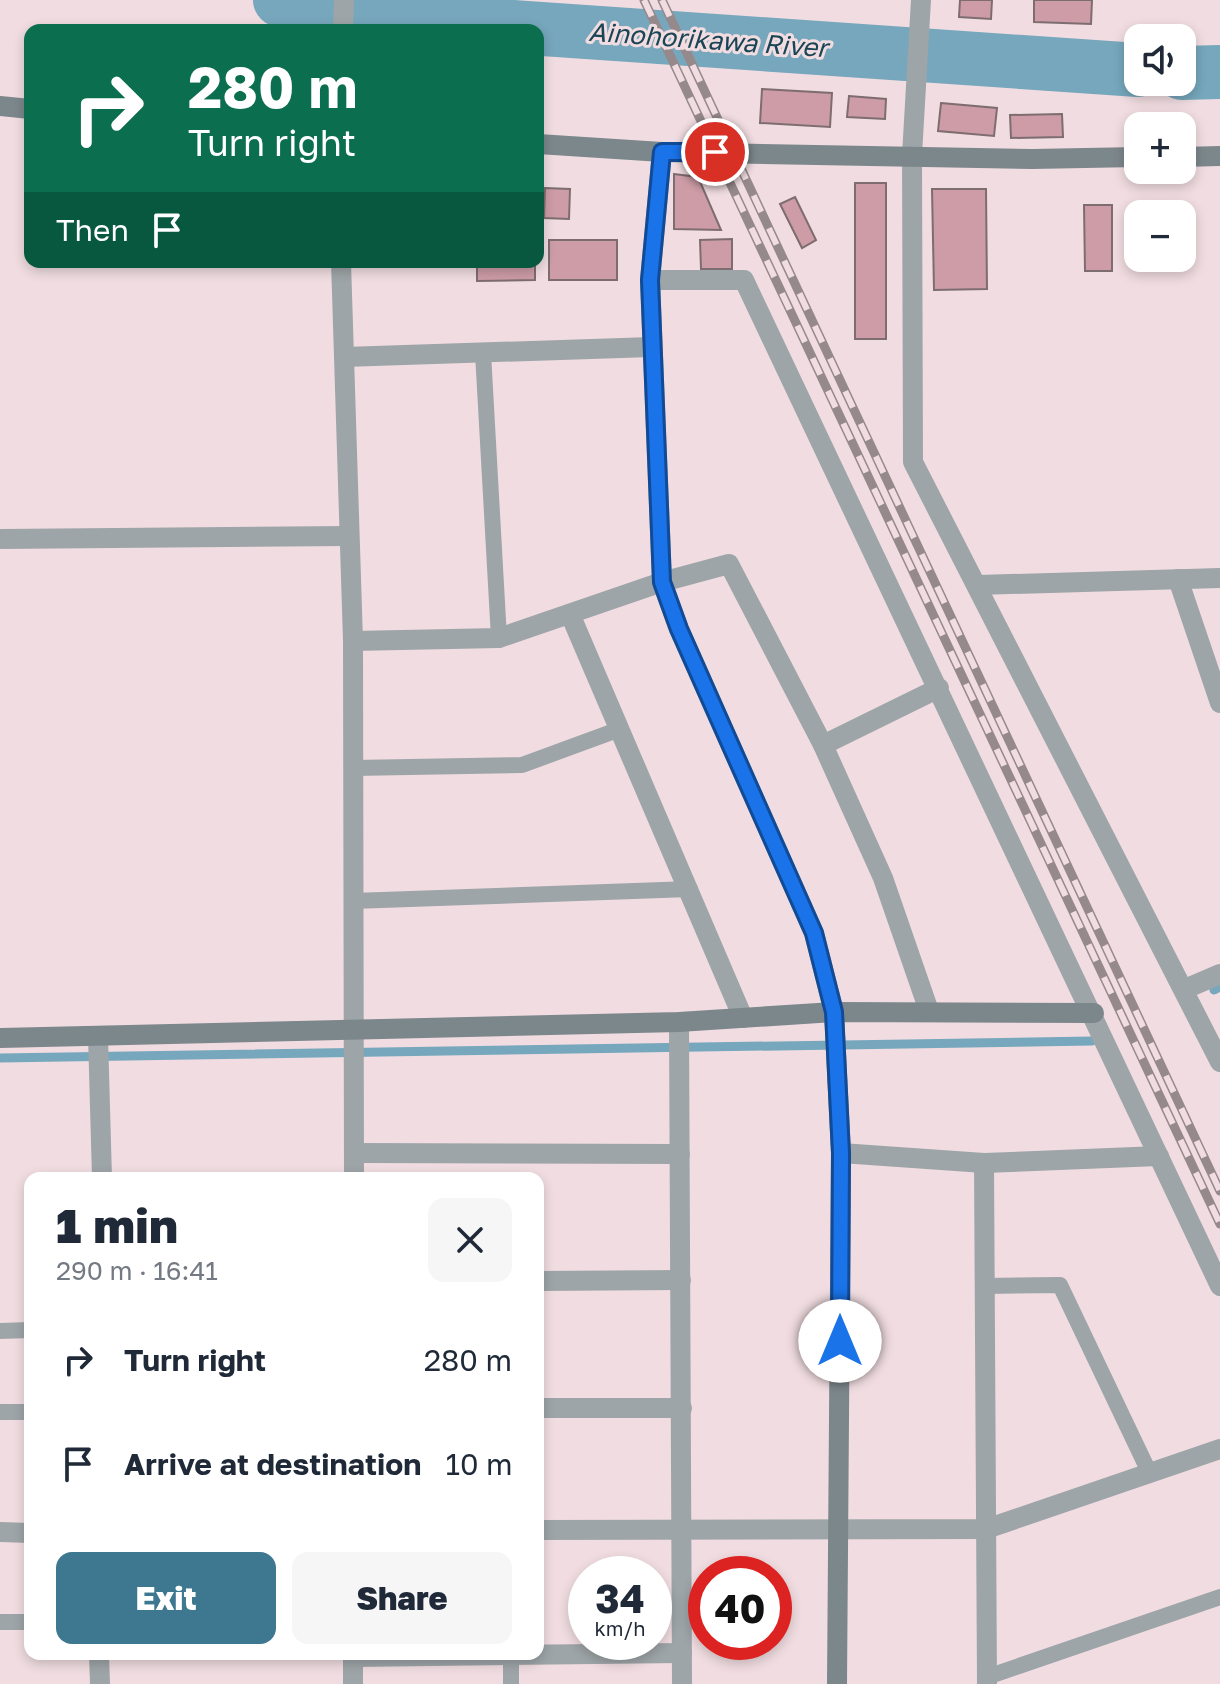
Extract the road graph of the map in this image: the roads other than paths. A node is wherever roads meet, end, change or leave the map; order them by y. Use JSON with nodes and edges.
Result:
{"nodes":[{"id":1,"x":921,"y":0,"type":"edge"},
{"id":2,"x":344,"y":3,"type":"edge"},
{"id":3,"x":343,"y":24,"type":"edge"},
{"id":4,"x":0,"y":106,"type":"edge"},
{"id":5,"x":24,"y":108,"type":"edge"},
{"id":6,"x":544,"y":144,"type":"edge"},
{"id":7,"x":662,"y":152,"type":"junction"},
{"id":8,"x":912,"y":155,"type":"junction"},
{"id":9,"x":1220,"y":156,"type":"edge"},
{"id":10,"x":1124,"y":157,"type":"edge"},
{"id":11,"x":1196,"y":157,"type":"edge"},
{"id":12,"x":341,"y":268,"type":"edge"},
{"id":13,"x":650,"y":280,"type":"junction"},
{"id":14,"x":652,"y":347,"type":"junction"},
{"id":15,"x":483,"y":353,"type":"junction"},
{"id":16,"x":344,"y":357,"type":"junction"},
{"id":17,"x":349,"y":536,"type":"junction"},
{"id":18,"x":0,"y":539,"type":"edge"},
{"id":19,"x":1220,"y":578,"type":"edge"},
{"id":20,"x":1178,"y":579,"type":"junction"},
{"id":21,"x":662,"y":582,"type":"junction"},
{"id":22,"x":978,"y":585,"type":"junction"},
{"id":23,"x":570,"y":614,"type":"junction"},
{"id":24,"x":499,"y":638,"type":"junction"},
{"id":25,"x":353,"y":641,"type":"junction"},
{"id":26,"x":939,"y":688,"type":"junction"},
{"id":27,"x":1220,"y":703,"type":"edge"},
{"id":28,"x":620,"y":729,"type":"junction"},
{"id":29,"x":823,"y":745,"type":"junction"},
{"id":30,"x":353,"y":768,"type":"junction"},
{"id":31,"x":690,"y":889,"type":"junction"},
{"id":32,"x":353,"y":901,"type":"junction"},
{"id":33,"x":1220,"y":974,"type":"edge"},
{"id":34,"x":1185,"y":989,"type":"junction"},
{"id":35,"x":929,"y":1011,"type":"junction"},
{"id":36,"x":834,"y":1012,"type":"junction"},
{"id":37,"x":1094,"y":1013,"type":"junction"},
{"id":38,"x":743,"y":1018,"type":"junction"},
{"id":39,"x":679,"y":1022,"type":"junction"},
{"id":40,"x":354,"y":1030,"type":"junction"},
{"id":41,"x":98,"y":1036,"type":"junction"},
{"id":42,"x":0,"y":1038,"type":"edge"},
{"id":43,"x":1220,"y":1062,"type":"edge"},
{"id":44,"x":354,"y":1153,"type":"junction"},
{"id":45,"x":841,"y":1153,"type":"junction"},
{"id":46,"x":680,"y":1154,"type":"junction"},
{"id":47,"x":1159,"y":1156,"type":"junction"},
{"id":48,"x":984,"y":1163,"type":"junction"},
{"id":49,"x":102,"y":1172,"type":"edge"},
{"id":50,"x":354,"y":1172,"type":"edge"},
{"id":51,"x":681,"y":1280,"type":"junction"},
{"id":52,"x":544,"y":1281,"type":"edge"},
{"id":53,"x":985,"y":1286,"type":"junction"},
{"id":54,"x":1220,"y":1286,"type":"edge"},
{"id":55,"x":24,"y":1330,"type":"edge"},
{"id":56,"x":0,"y":1331,"type":"edge"},
{"id":57,"x":544,"y":1408,"type":"edge"},
{"id":58,"x":682,"y":1408,"type":"junction"},
{"id":59,"x":0,"y":1412,"type":"edge"},
{"id":60,"x":24,"y":1412,"type":"edge"},
{"id":61,"x":1220,"y":1449,"type":"edge"},
{"id":62,"x":1150,"y":1474,"type":"junction"},
{"id":63,"x":683,"y":1529,"type":"junction"},
{"id":64,"x":840,"y":1529,"type":"junction"},
{"id":65,"x":986,"y":1529,"type":"junction"},
{"id":66,"x":544,"y":1530,"type":"edge"},
{"id":67,"x":0,"y":1532,"type":"edge"},
{"id":68,"x":24,"y":1533,"type":"edge"},
{"id":69,"x":1220,"y":1597,"type":"edge"},
{"id":70,"x":0,"y":1622,"type":"edge"},
{"id":71,"x":24,"y":1622,"type":"edge"},
{"id":72,"x":682,"y":1653,"type":"junction"},
{"id":73,"x":544,"y":1655,"type":"edge"},
{"id":74,"x":99,"y":1660,"type":"edge"},
{"id":75,"x":353,"y":1660,"type":"edge"},
{"id":76,"x":511,"y":1660,"type":"edge"},
{"id":77,"x":987,"y":1680,"type":"edge"},
{"id":78,"x":100,"y":1684,"type":"edge"},
{"id":79,"x":353,"y":1684,"type":"edge"},
{"id":80,"x":511,"y":1684,"type":"edge"},
{"id":81,"x":682,"y":1684,"type":"edge"},
{"id":82,"x":837,"y":1684,"type":"edge"}],
"edges":[{"from":1,"to":8,"type":"street"},
{"from":2,"to":3,"type":"street"},
{"from":4,"to":5,"type":"street"},
{"from":6,"to":7,"type":"street"},
{"from":7,"to":8,"type":"street"},
{"from":7,"to":13,"type":"street"},
{"from":8,"to":10,"type":"street"},
{"from":8,"to":22,"type":"street"},
{"from":9,"to":11,"type":"street"},
{"from":12,"to":16,"type":"street"},
{"from":13,"to":14,"type":"street"},
{"from":13,"to":26,"type":"street"},
{"from":14,"to":15,"type":"street"},
{"from":14,"to":21,"type":"street"},
{"from":15,"to":16,"type":"street"},
{"from":15,"to":24,"type":"lane"},
{"from":16,"to":17,"type":"street"},
{"from":17,"to":18,"type":"street"},
{"from":17,"to":25,"type":"street"},
{"from":19,"to":20,"type":"street"},
{"from":20,"to":22,"type":"street"},
{"from":20,"to":27,"type":"street"},
{"from":21,"to":23,"type":"street"},
{"from":21,"to":29,"type":"street"},
{"from":21,"to":36,"type":"street"},
{"from":22,"to":34,"type":"street"},
{"from":23,"to":24,"type":"street"},
{"from":23,"to":28,"type":"street"},
{"from":24,"to":25,"type":"street"},
{"from":25,"to":30,"type":"street"},
{"from":26,"to":29,"type":"street"},
{"from":26,"to":37,"type":"street"},
{"from":28,"to":30,"type":"lane"},
{"from":28,"to":31,"type":"street"},
{"from":29,"to":35,"type":"street"},
{"from":30,"to":32,"type":"street"},
{"from":31,"to":32,"type":"lane"},
{"from":31,"to":38,"type":"street"},
{"from":32,"to":40,"type":"street"},
{"from":33,"to":34,"type":"street"},
{"from":34,"to":43,"type":"street"},
{"from":35,"to":36,"type":"street"},
{"from":35,"to":37,"type":"street"},
{"from":36,"to":38,"type":"street"},
{"from":36,"to":45,"type":"street"},
{"from":37,"to":47,"type":"street"},
{"from":38,"to":39,"type":"street"},
{"from":39,"to":40,"type":"street"},
{"from":39,"to":46,"type":"street"},
{"from":40,"to":41,"type":"street"},
{"from":40,"to":44,"type":"street"},
{"from":41,"to":42,"type":"street"},
{"from":41,"to":49,"type":"street"},
{"from":44,"to":46,"type":"street"},
{"from":44,"to":50,"type":"street"},
{"from":45,"to":48,"type":"street"},
{"from":45,"to":64,"type":"street"},
{"from":46,"to":51,"type":"street"},
{"from":47,"to":48,"type":"street"},
{"from":47,"to":54,"type":"street"},
{"from":48,"to":53,"type":"street"},
{"from":51,"to":52,"type":"street"},
{"from":51,"to":58,"type":"street"},
{"from":53,"to":62,"type":"lane"},
{"from":53,"to":65,"type":"street"},
{"from":55,"to":56,"type":"lane"},
{"from":57,"to":58,"type":"street"},
{"from":58,"to":63,"type":"street"},
{"from":59,"to":60,"type":"lane"},
{"from":61,"to":62,"type":"street"},
{"from":62,"to":65,"type":"street"},
{"from":63,"to":64,"type":"street"},
{"from":63,"to":66,"type":"street"},
{"from":63,"to":72,"type":"street"},
{"from":64,"to":65,"type":"street"},
{"from":64,"to":82,"type":"street"},
{"from":65,"to":77,"type":"street"},
{"from":67,"to":68,"type":"street"},
{"from":69,"to":77,"type":"lane"},
{"from":70,"to":71,"type":"lane"},
{"from":72,"to":73,"type":"street"},
{"from":72,"to":81,"type":"street"},
{"from":74,"to":78,"type":"street"},
{"from":75,"to":79,"type":"street"},
{"from":76,"to":80,"type":"lane"}]}
